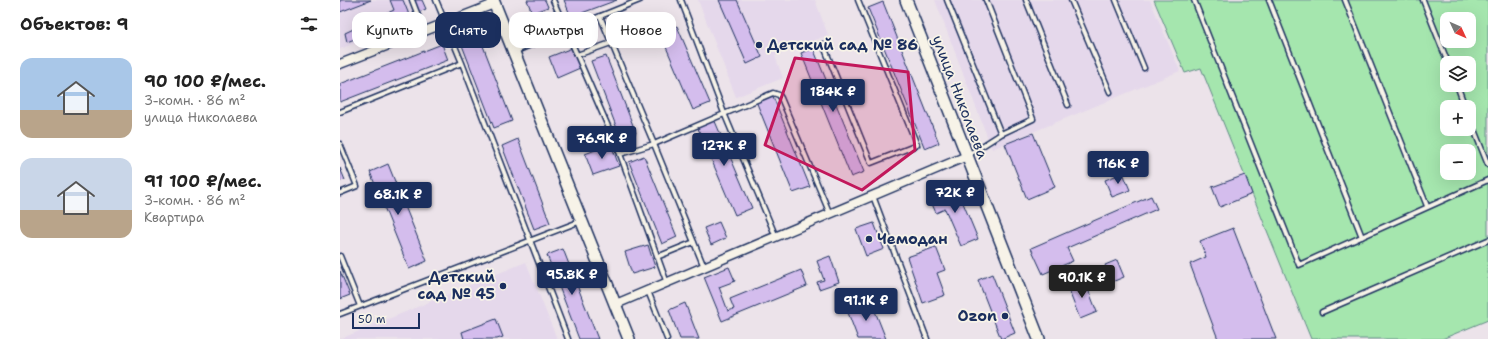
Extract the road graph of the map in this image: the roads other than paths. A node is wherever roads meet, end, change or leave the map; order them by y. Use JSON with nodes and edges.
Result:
{"nodes":[{"id":1,"x":412,"y":0,"type":"edge"},
{"id":2,"x":436,"y":0,"type":"edge"},
{"id":3,"x":553,"y":0,"type":"edge"},
{"id":4,"x":640,"y":0,"type":"edge"},
{"id":5,"x":681,"y":0,"type":"edge"},
{"id":6,"x":858,"y":0,"type":"edge"},
{"id":7,"x":906,"y":0,"type":"edge"},
{"id":8,"x":947,"y":0,"type":"edge"},
{"id":9,"x":986,"y":0,"type":"edge"},
{"id":10,"x":1026,"y":0,"type":"edge"},
{"id":11,"x":1071,"y":0,"type":"edge"},
{"id":12,"x":1116,"y":0,"type":"edge"},
{"id":13,"x":1194,"y":0,"type":"edge"},
{"id":14,"x":1269,"y":0,"type":"edge"},
{"id":15,"x":1345,"y":0,"type":"edge"},
{"id":16,"x":1423,"y":0,"type":"edge"},
{"id":17,"x":493,"y":2,"type":"edge"},
{"id":18,"x":417,"y":12,"type":"edge"},
{"id":19,"x":441,"y":12,"type":"edge"},
{"id":20,"x":471,"y":12,"type":"edge"},
{"id":21,"x":558,"y":12,"type":"edge"},
{"id":22,"x":600,"y":16,"type":"joint"},
{"id":23,"x":606,"y":31,"type":"edge"},
{"id":24,"x":823,"y":44,"type":"dead end"},
{"id":25,"x":606,"y":45,"type":"edge"},
{"id":26,"x":381,"y":48,"type":"edge"},
{"id":27,"x":456,"y":48,"type":"edge"},
{"id":28,"x":523,"y":48,"type":"edge"},
{"id":29,"x":574,"y":48,"type":"edge"},
{"id":30,"x":613,"y":48,"type":"edge"},
{"id":31,"x":514,"y":52,"type":"junction"},
{"id":32,"x":577,"y":56,"type":"junction"},
{"id":33,"x":1445,"y":56,"type":"edge"},
{"id":34,"x":462,"y":63,"type":"junction"},
{"id":35,"x":340,"y":64,"type":"edge"},
{"id":36,"x":1144,"y":68,"type":"dead end"},
{"id":37,"x":1110,"y":92,"type":"dead end"},
{"id":38,"x":1068,"y":105,"type":"dead end"},
{"id":39,"x":340,"y":112,"type":"edge"},
{"id":40,"x":724,"y":113,"type":"junction"},
{"id":41,"x":1001,"y":134,"type":"junction"},
{"id":42,"x":1476,"y":135,"type":"edge"},
{"id":43,"x":340,"y":144,"type":"edge"},
{"id":44,"x":654,"y":144,"type":"junction"},
{"id":45,"x":620,"y":154,"type":"junction"},
{"id":46,"x":967,"y":156,"type":"junction"},
{"id":47,"x":1488,"y":165,"type":"edge"},
{"id":48,"x":1488,"y":180,"type":"edge"},
{"id":49,"x":340,"y":193,"type":"edge"},
{"id":50,"x":872,"y":196,"type":"junction"},
{"id":51,"x":1428,"y":206,"type":"junction"},
{"id":52,"x":830,"y":214,"type":"junction"},
{"id":53,"x":581,"y":221,"type":"junction"},
{"id":54,"x":776,"y":236,"type":"junction"},
{"id":55,"x":1362,"y":237,"type":"junction"},
{"id":56,"x":1488,"y":240,"type":"edge"},
{"id":57,"x":531,"y":241,"type":"junction"},
{"id":58,"x":694,"y":242,"type":"junction"},
{"id":59,"x":340,"y":256,"type":"edge"},
{"id":60,"x":657,"y":257,"type":"junction"},
{"id":61,"x":704,"y":267,"type":"junction"},
{"id":62,"x":666,"y":283,"type":"junction"},
{"id":63,"x":648,"y":291,"type":"junction"},
{"id":64,"x":616,"y":304,"type":"junction"},
{"id":65,"x":360,"y":306,"type":"junction"},
{"id":66,"x":1322,"y":312,"type":"dead end"},
{"id":67,"x":340,"y":314,"type":"edge"},
{"id":68,"x":568,"y":339,"type":"edge"},
{"id":69,"x":629,"y":339,"type":"edge"},
{"id":70,"x":667,"y":339,"type":"edge"},
{"id":71,"x":927,"y":339,"type":"edge"},
{"id":72,"x":1038,"y":339,"type":"edge"}],
"edges":[{"from":1,"to":18,"type":"lane"},
{"from":2,"to":19,"type":"lane"},
{"from":3,"to":21,"type":"lane"},
{"from":4,"to":22,"type":"lane"},
{"from":5,"to":40,"type":"lane"},
{"from":6,"to":24,"type":"lane"},
{"from":7,"to":46,"type":"main road","name":"улица Николаева"},
{"from":8,"to":41,"type":"lane"},
{"from":9,"to":41,"type":"lane"},
{"from":10,"to":38,"type":"lane"},
{"from":11,"to":37,"type":"lane"},
{"from":12,"to":36,"type":"lane"},
{"from":13,"to":55,"type":"lane"},
{"from":14,"to":55,"type":"lane"},
{"from":15,"to":51,"type":"lane"},
{"from":16,"to":33,"type":"lane"},
{"from":17,"to":20,"type":"street"},
{"from":17,"to":31,"type":"main road"},
{"from":22,"to":23,"type":"lane"},
{"from":25,"to":32,"type":"lane"},
{"from":26,"to":35,"type":"street"},
{"from":27,"to":34,"type":"lane"},
{"from":28,"to":31,"type":"lane"},
{"from":29,"to":32,"type":"lane"},
{"from":30,"to":44,"type":"lane"},
{"from":31,"to":53,"type":"main road"},
{"from":32,"to":45,"type":"lane"},
{"from":34,"to":39,"type":"lane"},
{"from":34,"to":57,"type":"lane"},
{"from":40,"to":44,"type":"lane"},
{"from":40,"to":52,"type":"lane"},
{"from":40,"to":54,"type":"lane"},
{"from":41,"to":46,"type":"lane"},
{"from":42,"to":47,"type":"lane"},
{"from":43,"to":49,"type":"lane"},
{"from":44,"to":45,"type":"lane"},
{"from":44,"to":58,"type":"lane"},
{"from":45,"to":60,"type":"lane"},
{"from":46,"to":50,"type":"street"},
{"from":46,"to":72,"type":"main road","name":"улица Николаева"},
{"from":48,"to":51,"type":"lane"},
{"from":50,"to":52,"type":"street"},
{"from":50,"to":71,"type":"lane"},
{"from":51,"to":55,"type":"lane"},
{"from":52,"to":54,"type":"street"},
{"from":53,"to":57,"type":"lane"},
{"from":53,"to":64,"type":"main road"},
{"from":54,"to":61,"type":"street"},
{"from":56,"to":66,"type":"lane"},
{"from":57,"to":65,"type":"lane"},
{"from":57,"to":68,"type":"lane"},
{"from":58,"to":60,"type":"lane"},
{"from":58,"to":61,"type":"lane"},
{"from":59,"to":65,"type":"lane"},
{"from":60,"to":62,"type":"lane"},
{"from":61,"to":62,"type":"street"},
{"from":62,"to":63,"type":"street"},
{"from":63,"to":64,"type":"street"},
{"from":63,"to":70,"type":"lane"},
{"from":64,"to":69,"type":"main road"},
{"from":65,"to":67,"type":"lane"}]}
